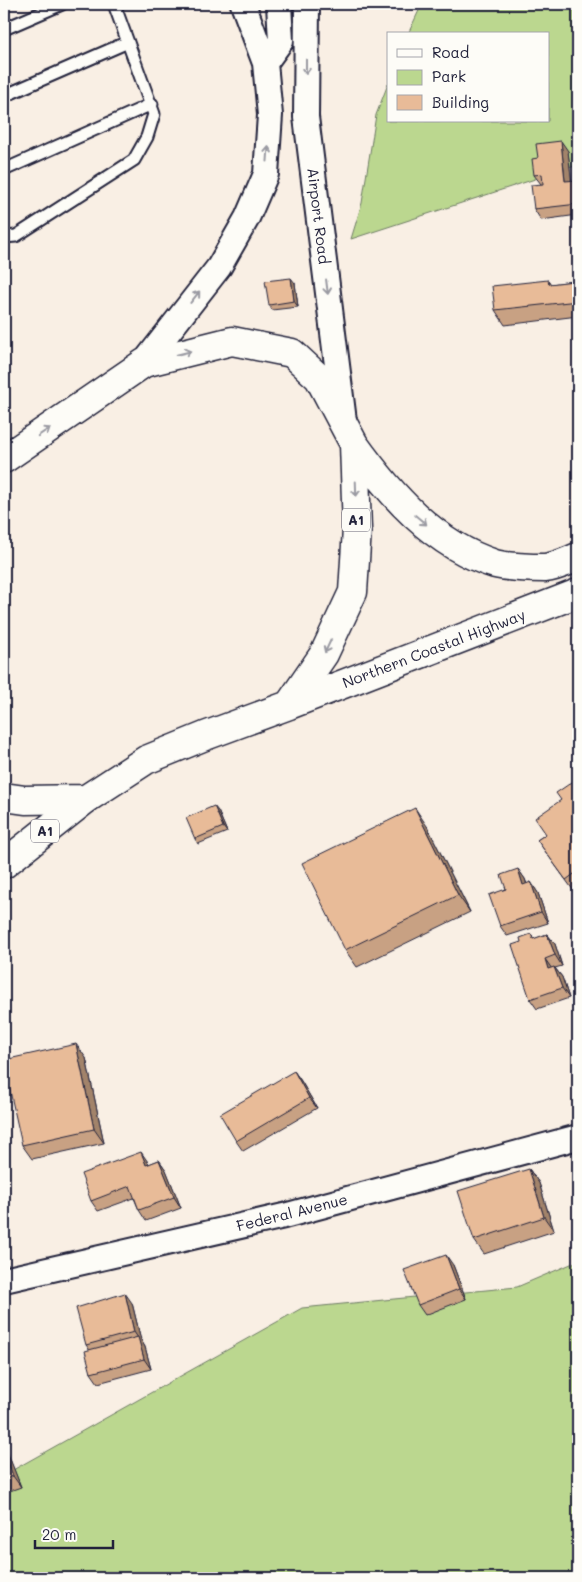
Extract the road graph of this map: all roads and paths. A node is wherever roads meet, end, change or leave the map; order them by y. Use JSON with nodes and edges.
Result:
{"nodes":[{"id":1,"x":62,"y":4,"type":"edge"},
{"id":2,"x":114,"y":4,"type":"edge"},
{"id":3,"x":243,"y":4,"type":"edge"},
{"id":4,"x":307,"y":4,"type":"edge"},
{"id":5,"x":280,"y":6,"type":"edge"},
{"id":6,"x":4,"y":29,"type":"edge"},
{"id":7,"x":128,"y":42,"type":"junction"},
{"id":8,"x":265,"y":63,"type":"junction"},
{"id":9,"x":4,"y":96,"type":"edge"},
{"id":10,"x":152,"y":104,"type":"junction"},
{"id":11,"x":4,"y":170,"type":"edge"},
{"id":12,"x":4,"y":237,"type":"edge"},
{"id":13,"x":144,"y":363,"type":"junction"},
{"id":14,"x":350,"y":436,"type":"junction"},
{"id":15,"x":4,"y":460,"type":"edge"},
{"id":16,"x":578,"y":557,"type":"edge"},
{"id":17,"x":578,"y":593,"type":"edge"},
{"id":18,"x":289,"y":705,"type":"junction"},
{"id":19,"x":4,"y":797,"type":"edge"},
{"id":20,"x":86,"y":799,"type":"junction"},
{"id":21,"x":4,"y":864,"type":"edge"},
{"id":22,"x":578,"y":1137,"type":"edge"},
{"id":23,"x":4,"y":1280,"type":"edge"}],
"edges":[{"from":1,"to":6,"type":"lane"},
{"from":2,"to":7,"type":"lane"},
{"from":3,"to":8,"type":"street"},
{"from":4,"to":14,"type":"street","name":"Airport Road","one_way":true},
{"from":5,"to":8,"type":"street"},
{"from":7,"to":9,"type":"lane"},
{"from":7,"to":10,"type":"lane"},
{"from":13,"to":8,"type":"street","one_way":true},
{"from":10,"to":11,"type":"lane"},
{"from":10,"to":12,"type":"lane"},
{"from":13,"to":14,"type":"main road","number":"A1","one_way":true},
{"from":15,"to":13,"type":"main road","number":"A1","one_way":true},
{"from":14,"to":16,"type":"main road","number":"A1","one_way":true},
{"from":14,"to":18,"type":"main road","number":"A1","one_way":true},
{"from":17,"to":18,"type":"main road","name":"Northern Coastal Highway","number":"A1"},
{"from":18,"to":20,"type":"main road","number":"A1"},
{"from":19,"to":20,"type":"main road","number":"A1"},
{"from":20,"to":21,"type":"main road","number":"A1"},
{"from":22,"to":23,"type":"street","name":"Federal Avenue"}]}
